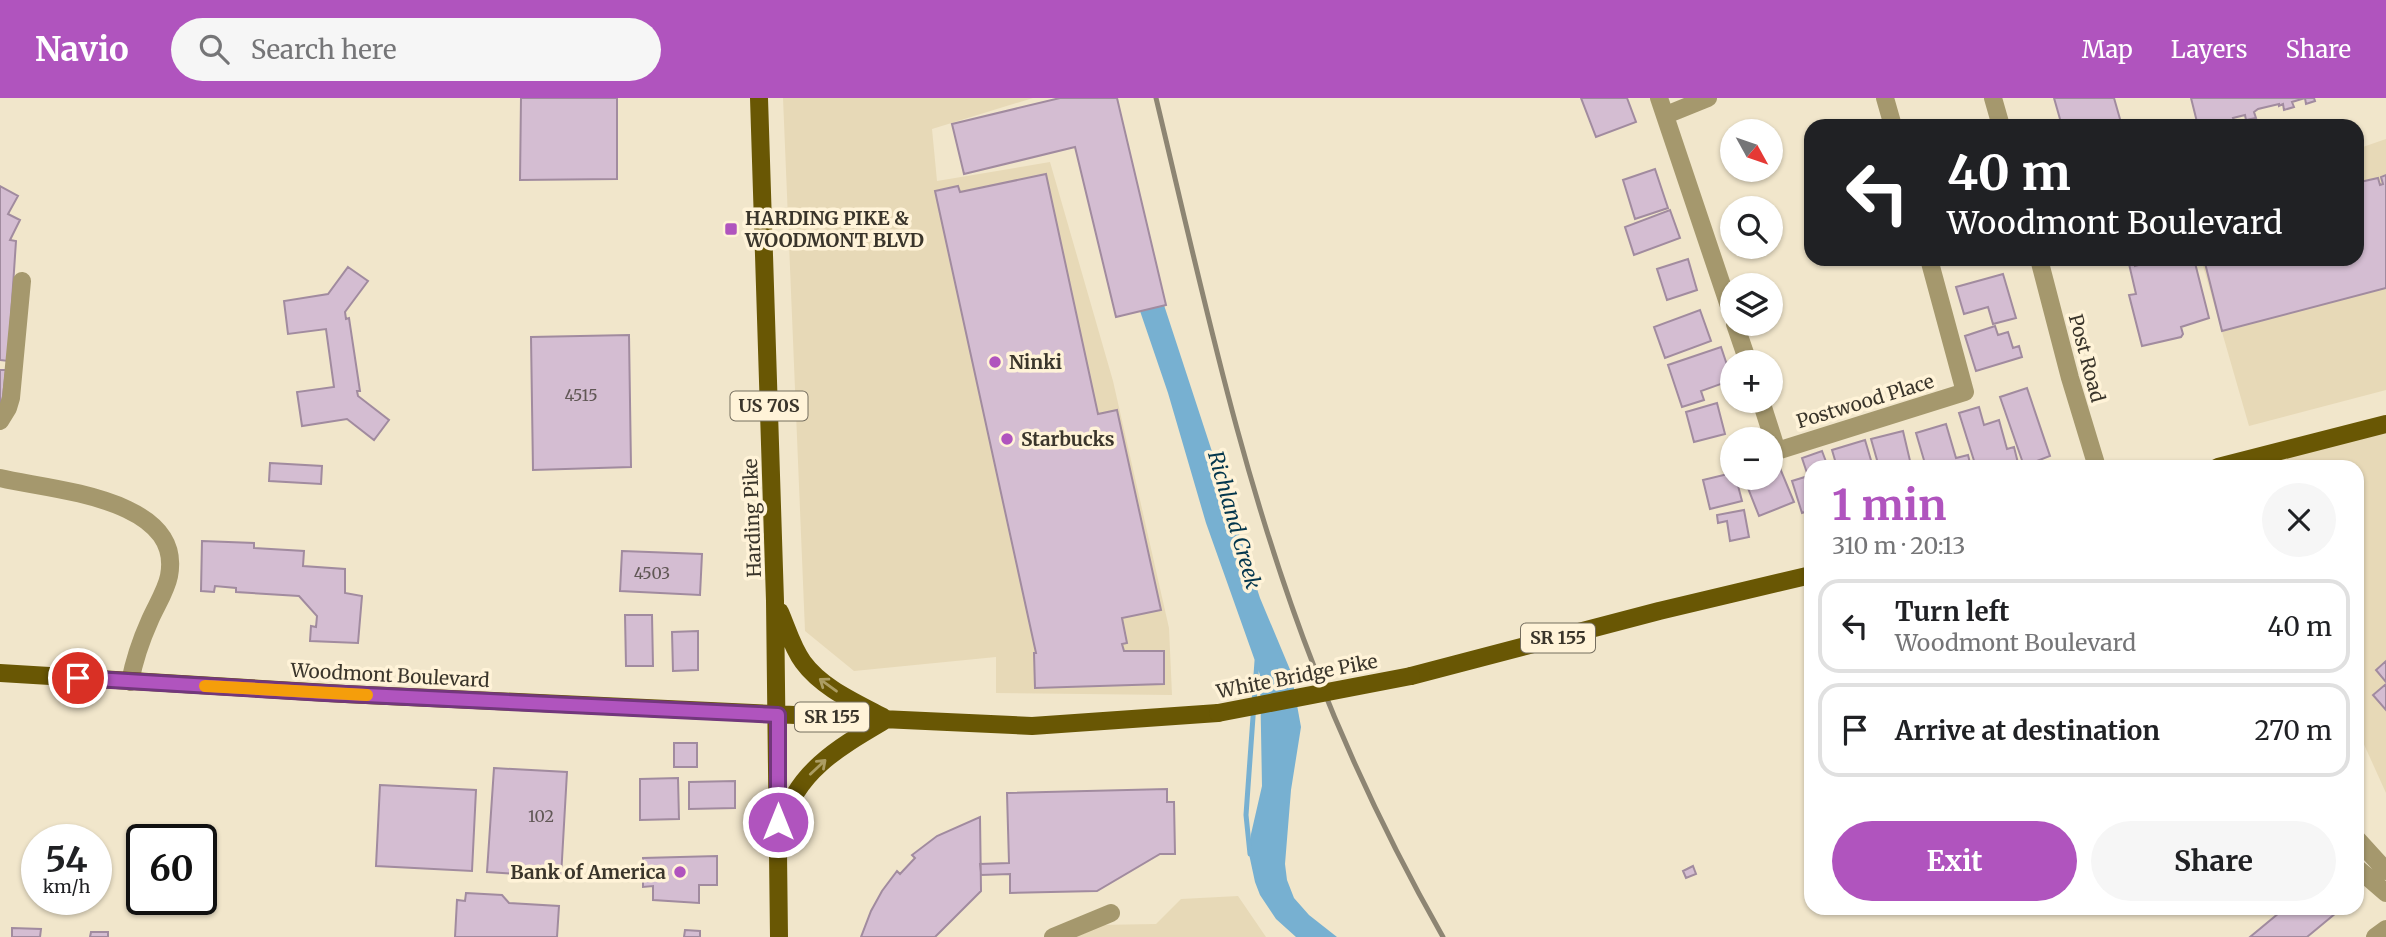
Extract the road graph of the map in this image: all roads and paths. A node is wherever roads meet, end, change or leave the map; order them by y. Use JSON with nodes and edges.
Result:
{"nodes":[{"id":1,"x":760,"y":98,"type":"edge"},
{"id":2,"x":1659,"y":98,"type":"edge"},
{"id":3,"x":1708,"y":98,"type":"edge"},
{"id":4,"x":1885,"y":98,"type":"edge"},
{"id":5,"x":1993,"y":98,"type":"edge"},
{"id":6,"x":1667,"y":115,"type":"junction"},
{"id":7,"x":1891,"y":119,"type":"edge"},
{"id":8,"x":1999,"y":119,"type":"edge"},
{"id":9,"x":1931,"y":266,"type":"edge"},
{"id":10,"x":2041,"y":266,"type":"edge"},
{"id":11,"x":1720,"y":278,"type":"edge"},
{"id":12,"x":22,"y":281,"type":"dead end"},
{"id":13,"x":1765,"y":413,"type":"edge"},
{"id":14,"x":0,"y":421,"type":"edge"},
{"id":15,"x":2386,"y":424,"type":"edge"},
{"id":16,"x":2095,"y":460,"type":"edge"},
{"id":17,"x":2245,"y":460,"type":"edge"},
{"id":18,"x":0,"y":478,"type":"edge"},
{"id":19,"x":1804,"y":577,"type":"edge"},
{"id":20,"x":775,"y":601,"type":"junction"},
{"id":21,"x":0,"y":673,"type":"edge"},
{"id":22,"x":130,"y":682,"type":"junction"},
{"id":23,"x":778,"y":715,"type":"junction"},
{"id":24,"x":887,"y":719,"type":"junction"},
{"id":25,"x":2364,"y":847,"type":"edge"},
{"id":26,"x":778,"y":848,"type":"junction"},
{"id":27,"x":2386,"y":871,"type":"edge"},
{"id":28,"x":2364,"y":874,"type":"edge"},
{"id":29,"x":2386,"y":893,"type":"edge"},
{"id":30,"x":1111,"y":913,"type":"dead end"},
{"id":31,"x":2386,"y":929,"type":"edge"},
{"id":32,"x":779,"y":937,"type":"edge"},
{"id":33,"x":1053,"y":937,"type":"edge"},
{"id":34,"x":2375,"y":937,"type":"edge"}],
"edges":[{"from":1,"to":20,"type":"main road","name":"Harding Pike","number":"US 70S"},
{"from":2,"to":6,"type":"street"},
{"from":3,"to":6,"type":"street"},
{"from":4,"to":7,"type":"street"},
{"from":5,"to":8,"type":"street"},
{"from":6,"to":11,"type":"street"},
{"from":9,"to":13,"type":"street","name":"Postwood Place"},
{"from":10,"to":16,"type":"street","name":"Post Road"},
{"from":12,"to":14,"type":"street"},
{"from":15,"to":17,"type":"main road"},
{"from":18,"to":22,"type":"street"},
{"from":19,"to":24,"type":"main road","name":"White Bridge Pike","number":"SR 155","bridge":true},
{"from":20,"to":23,"type":"main road","name":"Harding Pike","number":"US 70S"},
{"from":24,"to":20,"type":"main road","one_way":true},
{"from":21,"to":22,"type":"main road","name":"Woodmont Boulevard"},
{"from":22,"to":23,"type":"main road","name":"Woodmont Boulevard"},
{"from":23,"to":24,"type":"main road","name":"White Bridge Pike","number":"SR 155"},
{"from":23,"to":26,"type":"main road","name":"Harding Pike","number":"US 70S"},
{"from":26,"to":24,"type":"main road","one_way":true},
{"from":25,"to":27,"type":"street"},
{"from":26,"to":32,"type":"main road","name":"Harding Pike","number":"US 70S"},
{"from":28,"to":29,"type":"street"},
{"from":30,"to":33,"type":"street"},
{"from":31,"to":34,"type":"street"}]}
